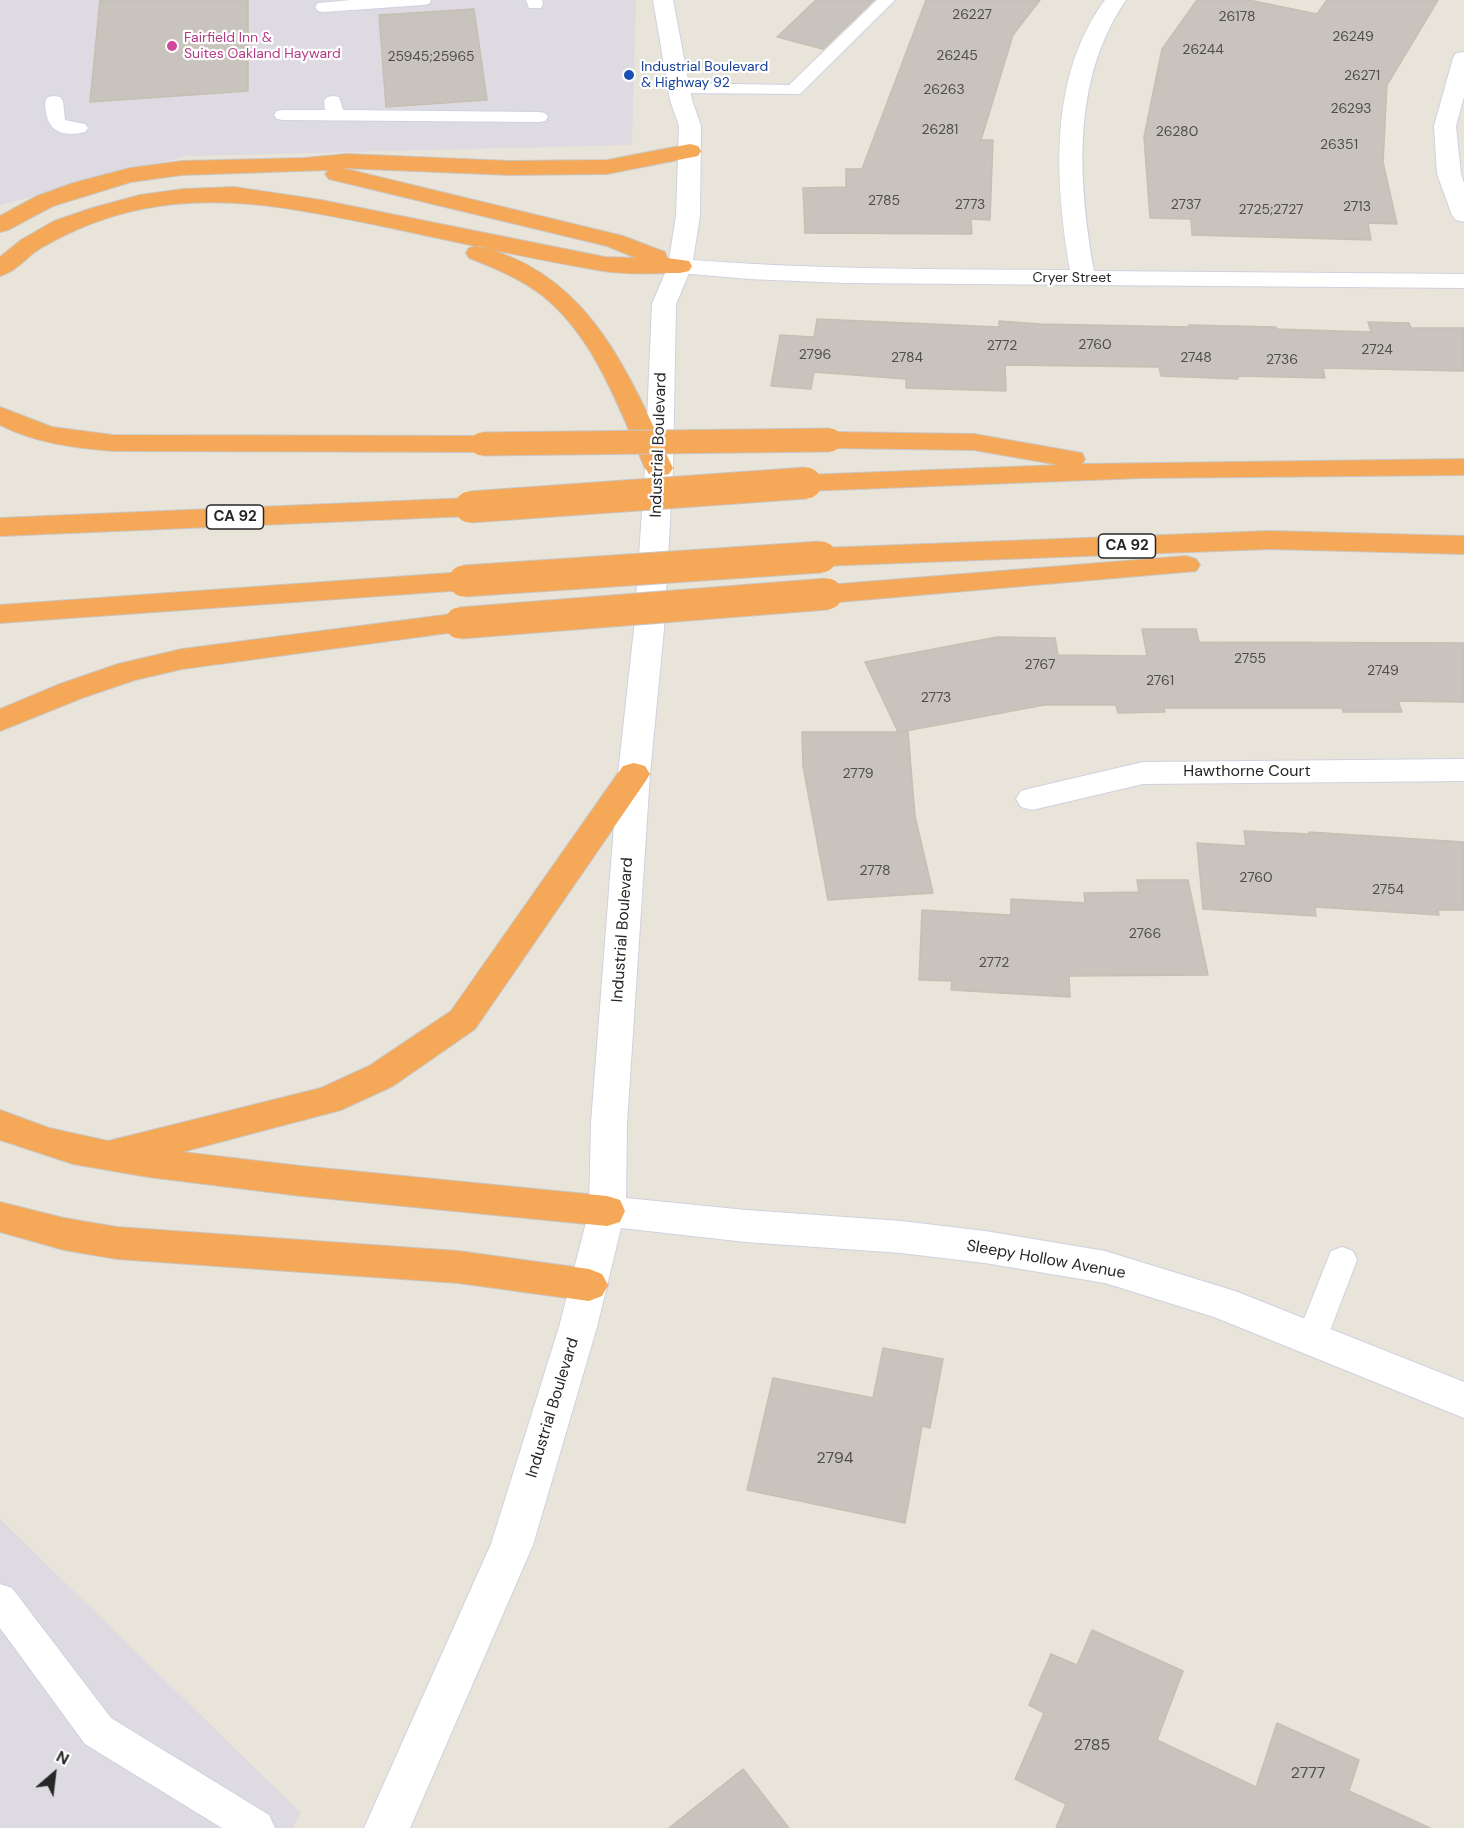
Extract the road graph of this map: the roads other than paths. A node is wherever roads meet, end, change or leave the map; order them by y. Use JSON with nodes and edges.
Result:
{"nodes":[{"id":1,"x":423,"y":0,"type":"edge"},
{"id":2,"x":663,"y":0,"type":"edge"},
{"id":3,"x":887,"y":0,"type":"edge"},
{"id":4,"x":1116,"y":0,"type":"edge"},
{"id":5,"x":324,"y":7,"type":"dead end"},
{"id":6,"x":1464,"y":58,"type":"edge"},
{"id":7,"x":680,"y":88,"type":"junction"},
{"id":8,"x":54,"y":101,"type":"dead end"},
{"id":9,"x":283,"y":115,"type":"dead end"},
{"id":10,"x":539,"y":117,"type":"dead end"},
{"id":11,"x":79,"y":128,"type":"dead end"},
{"id":12,"x":690,"y":151,"type":"junction"},
{"id":13,"x":304,"y":165,"type":"junction"},
{"id":14,"x":1464,"y":215,"type":"edge"},
{"id":15,"x":401,"y":224,"type":"junction"},
{"id":16,"x":0,"y":225,"type":"edge"},
{"id":17,"x":680,"y":266,"type":"junction"},
{"id":18,"x":0,"y":269,"type":"edge"},
{"id":19,"x":1083,"y":278,"type":"junction"},
{"id":20,"x":1464,"y":281,"type":"edge"},
{"id":21,"x":0,"y":415,"type":"edge"},
{"id":22,"x":1464,"y":467,"type":"edge"},
{"id":23,"x":659,"y":468,"type":"junction"},
{"id":24,"x":1142,"y":470,"type":"junction"},
{"id":25,"x":0,"y":527,"type":"edge"},
{"id":26,"x":1433,"y":545,"type":"junction"},
{"id":27,"x":1464,"y":545,"type":"edge"},
{"id":28,"x":0,"y":615,"type":"edge"},
{"id":29,"x":0,"y":721,"type":"edge"},
{"id":30,"x":1464,"y":770,"type":"edge"},
{"id":31,"x":634,"y":774,"type":"junction"},
{"id":32,"x":1032,"y":799,"type":"dead end"},
{"id":33,"x":0,"y":1124,"type":"edge"},
{"id":34,"x":108,"y":1156,"type":"junction"},
{"id":35,"x":607,"y":1211,"type":"junction"},
{"id":36,"x":0,"y":1217,"type":"edge"},
{"id":37,"x":1342,"y":1260,"type":"dead end"},
{"id":38,"x":589,"y":1285,"type":"junction"},
{"id":39,"x":1312,"y":1340,"type":"junction"},
{"id":40,"x":1464,"y":1401,"type":"edge"},
{"id":41,"x":0,"y":1600,"type":"edge"},
{"id":42,"x":256,"y":1828,"type":"edge"},
{"id":43,"x":387,"y":1828,"type":"edge"}],
"edges":[{"from":1,"to":5,"type":"lane"},
{"from":2,"to":7,"type":"street","name":"Industrial Boulevard"},
{"from":3,"to":7,"type":"lane"},
{"from":4,"to":19,"type":"street"},
{"from":6,"to":14,"type":"street"},
{"from":7,"to":12,"type":"street","name":"Industrial Boulevard"},
{"from":8,"to":11,"type":"lane"},
{"from":9,"to":10,"type":"lane"},
{"from":12,"to":13,"type":"highway"},
{"from":12,"to":17,"type":"street","name":"Industrial Boulevard"},
{"from":13,"to":16,"type":"highway"},
{"from":13,"to":17,"type":"highway"},
{"from":15,"to":17,"type":"highway"},
{"from":15,"to":18,"type":"highway"},
{"from":15,"to":23,"type":"highway"},
{"from":17,"to":19,"type":"street","name":"Cryer Street"},
{"from":17,"to":23,"type":"street","name":"Industrial Boulevard"},
{"from":19,"to":20,"type":"street","name":"Cryer Street"},
{"from":21,"to":24,"type":"highway","bridge":true},
{"from":22,"to":24,"type":"highway","number":"CA 92"},
{"from":23,"to":31,"type":"street","name":"Industrial Boulevard"},
{"from":24,"to":25,"type":"highway","number":"CA 92","bridge":true},
{"from":26,"to":27,"type":"highway","number":"CA 92"},
{"from":26,"to":28,"type":"highway","number":"CA 92","bridge":true},
{"from":26,"to":29,"type":"highway","bridge":true},
{"from":30,"to":32,"type":"street","name":"Hawthorne Court"},
{"from":31,"to":34,"type":"highway"},
{"from":31,"to":35,"type":"street","name":"Industrial Boulevard"},
{"from":33,"to":34,"type":"highway"},
{"from":34,"to":35,"type":"highway"},
{"from":35,"to":38,"type":"street","name":"Industrial Boulevard"},
{"from":35,"to":39,"type":"street","name":"Sleepy Hollow Avenue"},
{"from":36,"to":38,"type":"highway"},
{"from":37,"to":39,"type":"lane"},
{"from":38,"to":43,"type":"street","name":"Industrial Boulevard"},
{"from":39,"to":40,"type":"street","name":"Sleepy Hollow Avenue"},
{"from":41,"to":42,"type":"lane"}]}
